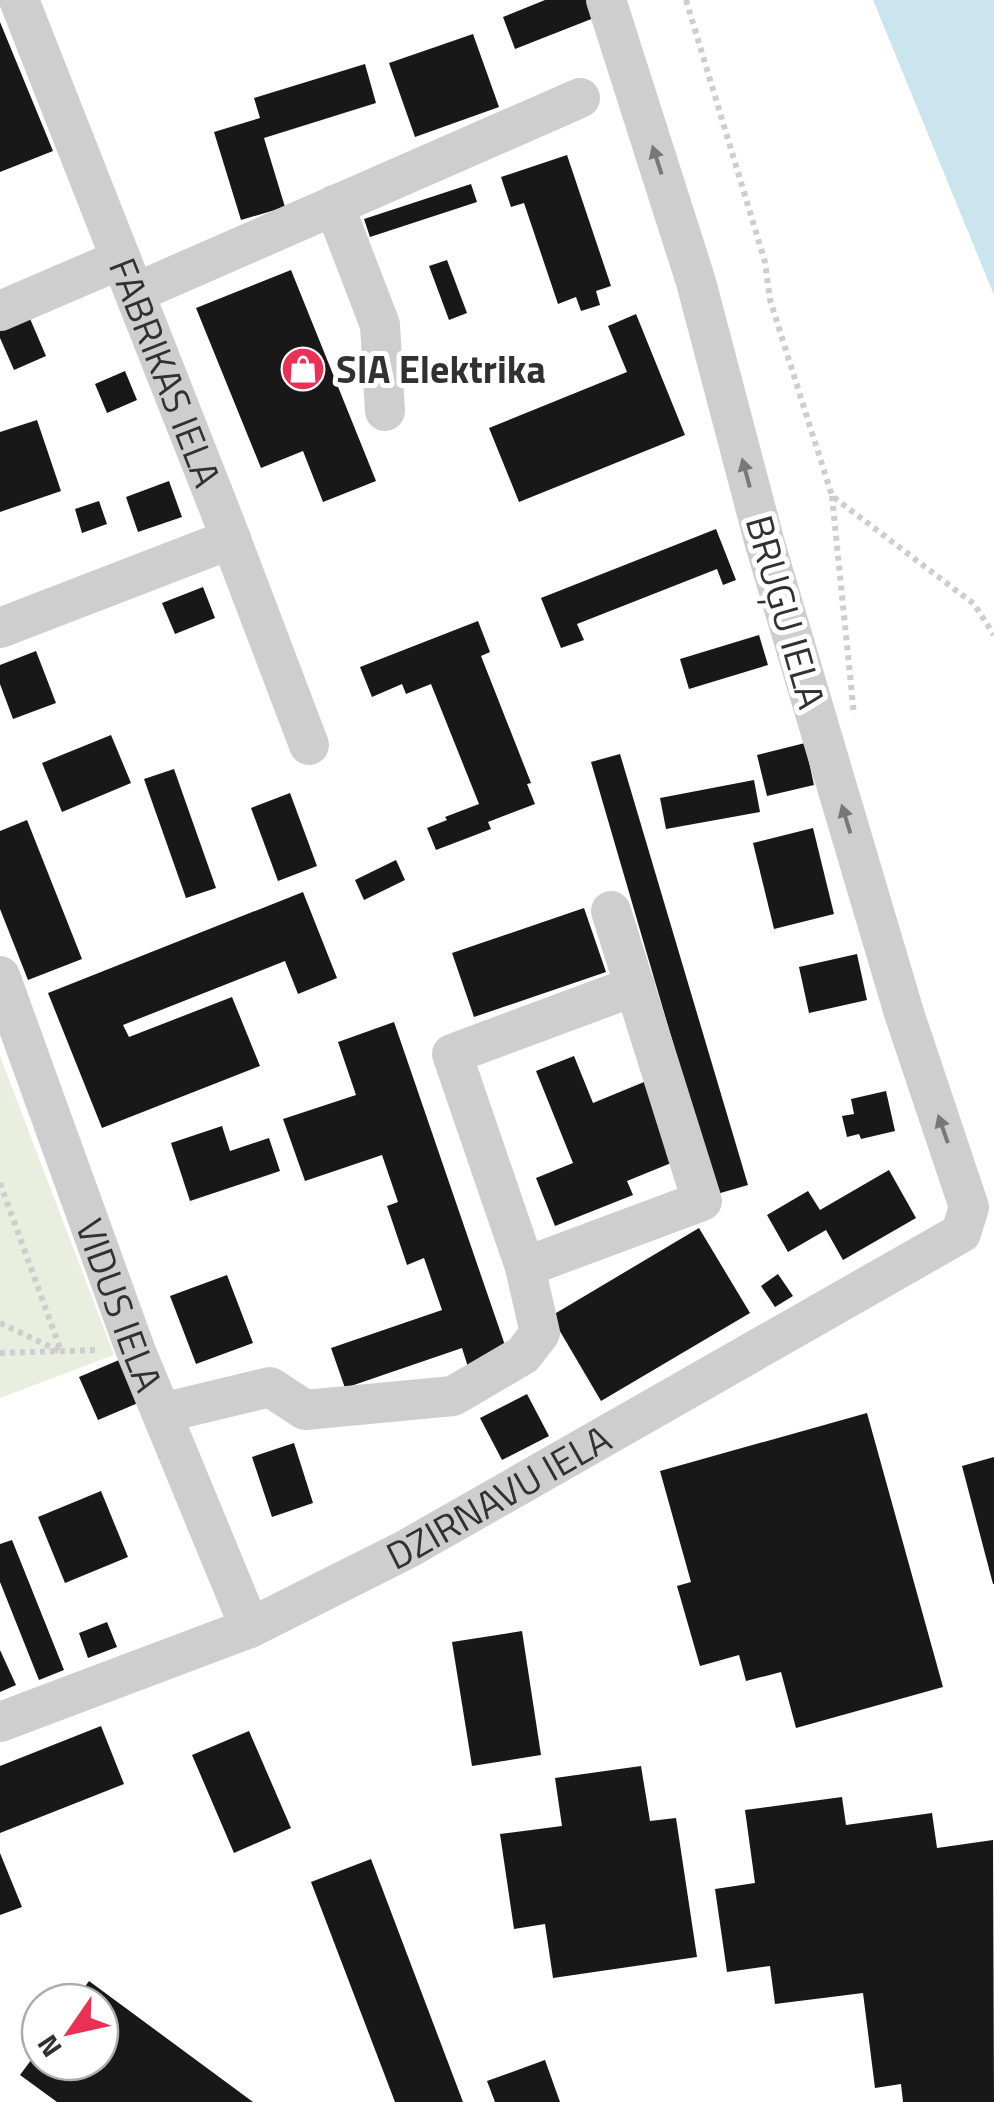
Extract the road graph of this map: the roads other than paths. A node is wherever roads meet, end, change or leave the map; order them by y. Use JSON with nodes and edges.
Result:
{"nodes":[{"id":1,"x":19,"y":0,"type":"edge"},
{"id":2,"x":606,"y":0,"type":"edge"},
{"id":3,"x":580,"y":98,"type":"dead end"},
{"id":4,"x":334,"y":205,"type":"junction"},
{"id":5,"x":128,"y":276,"type":"junction"},
{"id":6,"x":0,"y":311,"type":"edge"},
{"id":7,"x":385,"y":411,"type":"dead end"},
{"id":8,"x":231,"y":539,"type":"junction"},
{"id":9,"x":0,"y":628,"type":"edge"},
{"id":10,"x":309,"y":745,"type":"dead end"},
{"id":11,"x":611,"y":911,"type":"dead end"},
{"id":12,"x":0,"y":976,"type":"edge"},
{"id":13,"x":635,"y":986,"type":"junction"},
{"id":14,"x":965,"y":1222,"type":"joint"},
{"id":15,"x":524,"y":1268,"type":"junction"},
{"id":16,"x":162,"y":1412,"type":"junction"},
{"id":17,"x":250,"y":1628,"type":"junction"},
{"id":18,"x":0,"y":1722,"type":"edge"}],
"edges":[{"from":1,"to":5,"type":"street","name":"FABRIKAS IELA"},
{"from":14,"to":2,"type":"street","name":"BRUĢU IELA","one_way":true},
{"from":3,"to":4,"type":"street"},
{"from":4,"to":5,"type":"street"},
{"from":4,"to":7,"type":"street"},
{"from":5,"to":6,"type":"street"},
{"from":5,"to":8,"type":"street","name":"FABRIKAS IELA"},
{"from":8,"to":9,"type":"street"},
{"from":8,"to":10,"type":"street","name":"FABRIKAS IELA"},
{"from":11,"to":13,"type":"street"},
{"from":12,"to":16,"type":"street","name":"VIDUS IELA"},
{"from":13,"to":15,"type":"street"},
{"from":13,"to":15,"type":"street"},
{"from":14,"to":17,"type":"street","name":"DZIRNAVU IELA"},
{"from":15,"to":16,"type":"street"},
{"from":16,"to":17,"type":"street","name":"VIDUS IELA"},
{"from":17,"to":18,"type":"street","name":"DZIRNAVU IELA"}]}
